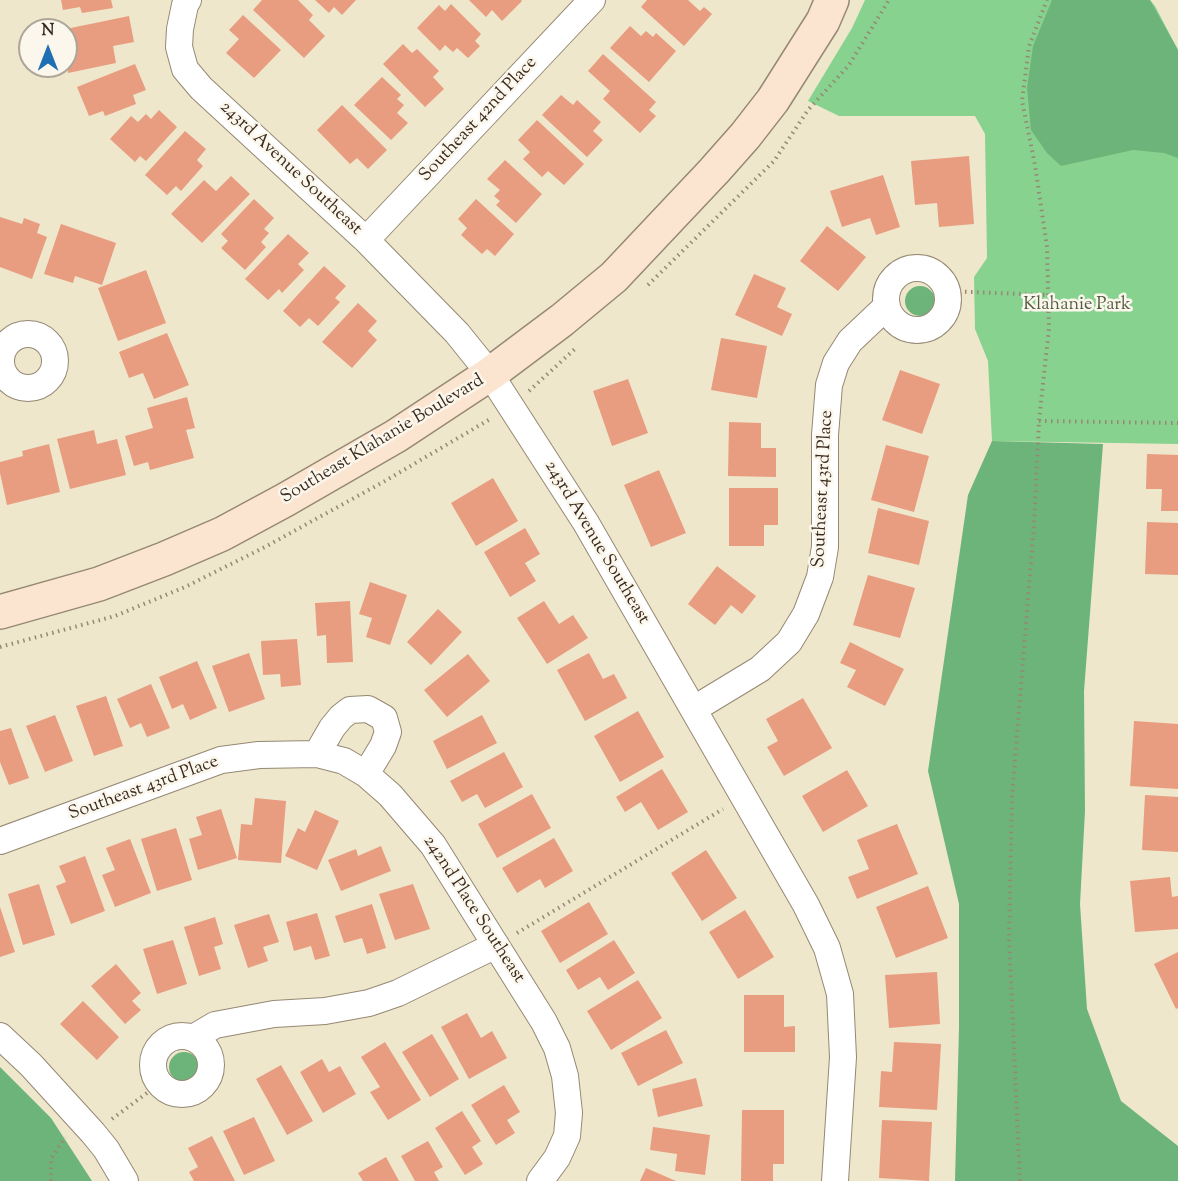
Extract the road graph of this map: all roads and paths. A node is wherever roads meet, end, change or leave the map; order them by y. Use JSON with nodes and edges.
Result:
{"nodes":[{"id":1,"x":188,"y":0,"type":"edge"},
{"id":2,"x":592,"y":0,"type":"edge"},
{"id":3,"x":832,"y":0,"type":"edge"},
{"id":4,"x":1047,"y":0,"type":"edge"},
{"id":5,"x":366,"y":240,"type":"junction"},
{"id":6,"x":947,"y":291,"type":"junction"},
{"id":7,"x":1048,"y":295,"type":"junction"},
{"id":8,"x":886,"y":306,"type":"junction"},
{"id":9,"x":490,"y":374,"type":"junction"},
{"id":10,"x":1039,"y":421,"type":"junction"},
{"id":11,"x":1178,"y":423,"type":"edge"},
{"id":12,"x":0,"y":612,"type":"edge"},
{"id":13,"x":694,"y":709,"type":"junction"},
{"id":14,"x":317,"y":754,"type":"junction"},
{"id":15,"x":366,"y":774,"type":"junction"},
{"id":16,"x":745,"y":796,"type":"junction"},
{"id":17,"x":0,"y":841,"type":"edge"},
{"id":18,"x":496,"y":945,"type":"junction"},
{"id":19,"x":0,"y":1036,"type":"edge"},
{"id":20,"x":193,"y":1038,"type":"dead end"},
{"id":21,"x":125,"y":1181,"type":"edge"},
{"id":22,"x":540,"y":1181,"type":"edge"},
{"id":23,"x":835,"y":1181,"type":"edge"},
{"id":24,"x":1020,"y":1181,"type":"edge"}],
"edges":[{"from":1,"to":5,"type":"street","name":"243rd Avenue Southeast"},
{"from":2,"to":5,"type":"street","name":"Southeast 42nd Place"},
{"from":3,"to":9,"type":"street","name":"Southeast Klahanie Boulevard"},
{"from":4,"to":7,"type":"path"},
{"from":5,"to":9,"type":"street","name":"243rd Avenue Southeast"},
{"from":6,"to":7,"type":"path"},
{"from":6,"to":8,"type":"street","name":"Southeast 43rd Place"},
{"from":6,"to":8,"type":"street"},
{"from":7,"to":10,"type":"path"},
{"from":8,"to":13,"type":"street","name":"Southeast 43rd Place"},
{"from":9,"to":12,"type":"street","name":"Southeast Klahanie Boulevard"},
{"from":9,"to":13,"type":"street","name":"243rd Avenue Southeast"},
{"from":10,"to":11,"type":"path"},
{"from":10,"to":24,"type":"path"},
{"from":13,"to":16,"type":"street","name":"243rd Avenue Southeast"},
{"from":14,"to":15,"type":"street","name":"242nd Place Southeast"},
{"from":14,"to":15,"type":"street"},
{"from":14,"to":17,"type":"street","name":"Southeast 43rd Place"},
{"from":15,"to":18,"type":"street","name":"242nd Place Southeast"},
{"from":16,"to":18,"type":"path"},
{"from":16,"to":23,"type":"street","name":"243rd Avenue Southeast"},
{"from":18,"to":20,"type":"street"},
{"from":18,"to":22,"type":"street","name":"242nd Place Southeast"},
{"from":19,"to":21,"type":"street"}]}
